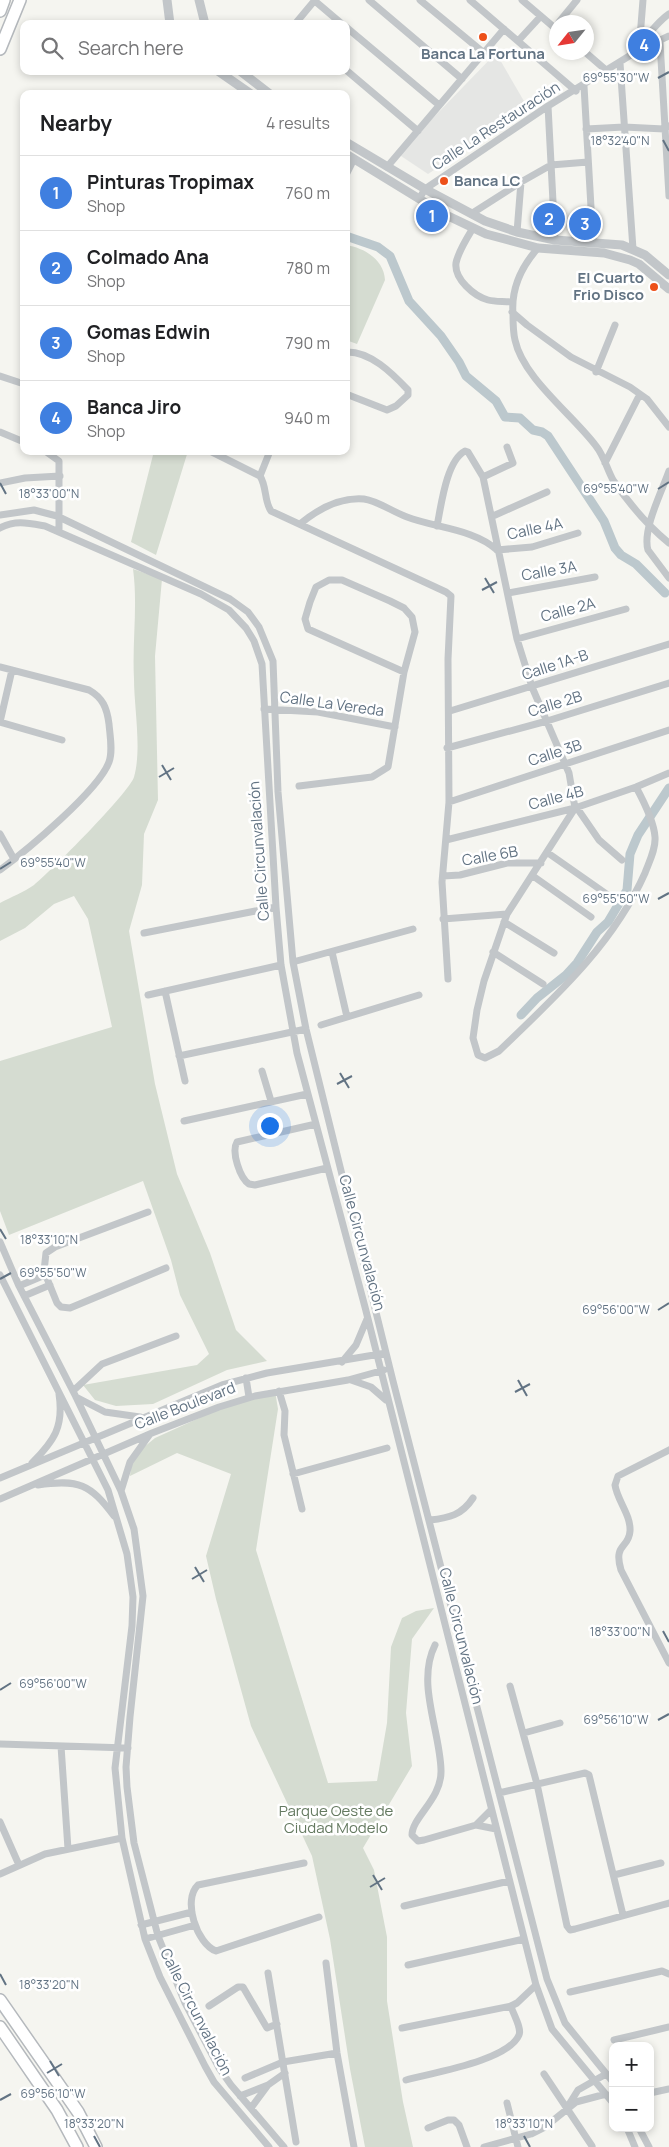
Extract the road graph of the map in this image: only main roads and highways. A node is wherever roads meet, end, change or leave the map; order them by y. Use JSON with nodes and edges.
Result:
{"nodes":[{"id":1,"x":4,"y":0,"type":"edge"},
{"id":2,"x":20,"y":0,"type":"edge"},
{"id":3,"x":0,"y":11,"type":"edge"},
{"id":4,"x":0,"y":49,"type":"edge"},
{"id":5,"x":0,"y":2000,"type":"edge"},
{"id":6,"x":0,"y":2027,"type":"edge"},
{"id":7,"x":77,"y":2147,"type":"edge"},
{"id":8,"x":96,"y":2147,"type":"edge"}],
"edges":[{"from":1,"to":3,"type":"main road"},
{"from":2,"to":4,"type":"main road"},
{"from":5,"to":8,"type":"main road"},
{"from":6,"to":7,"type":"main road"}]}
